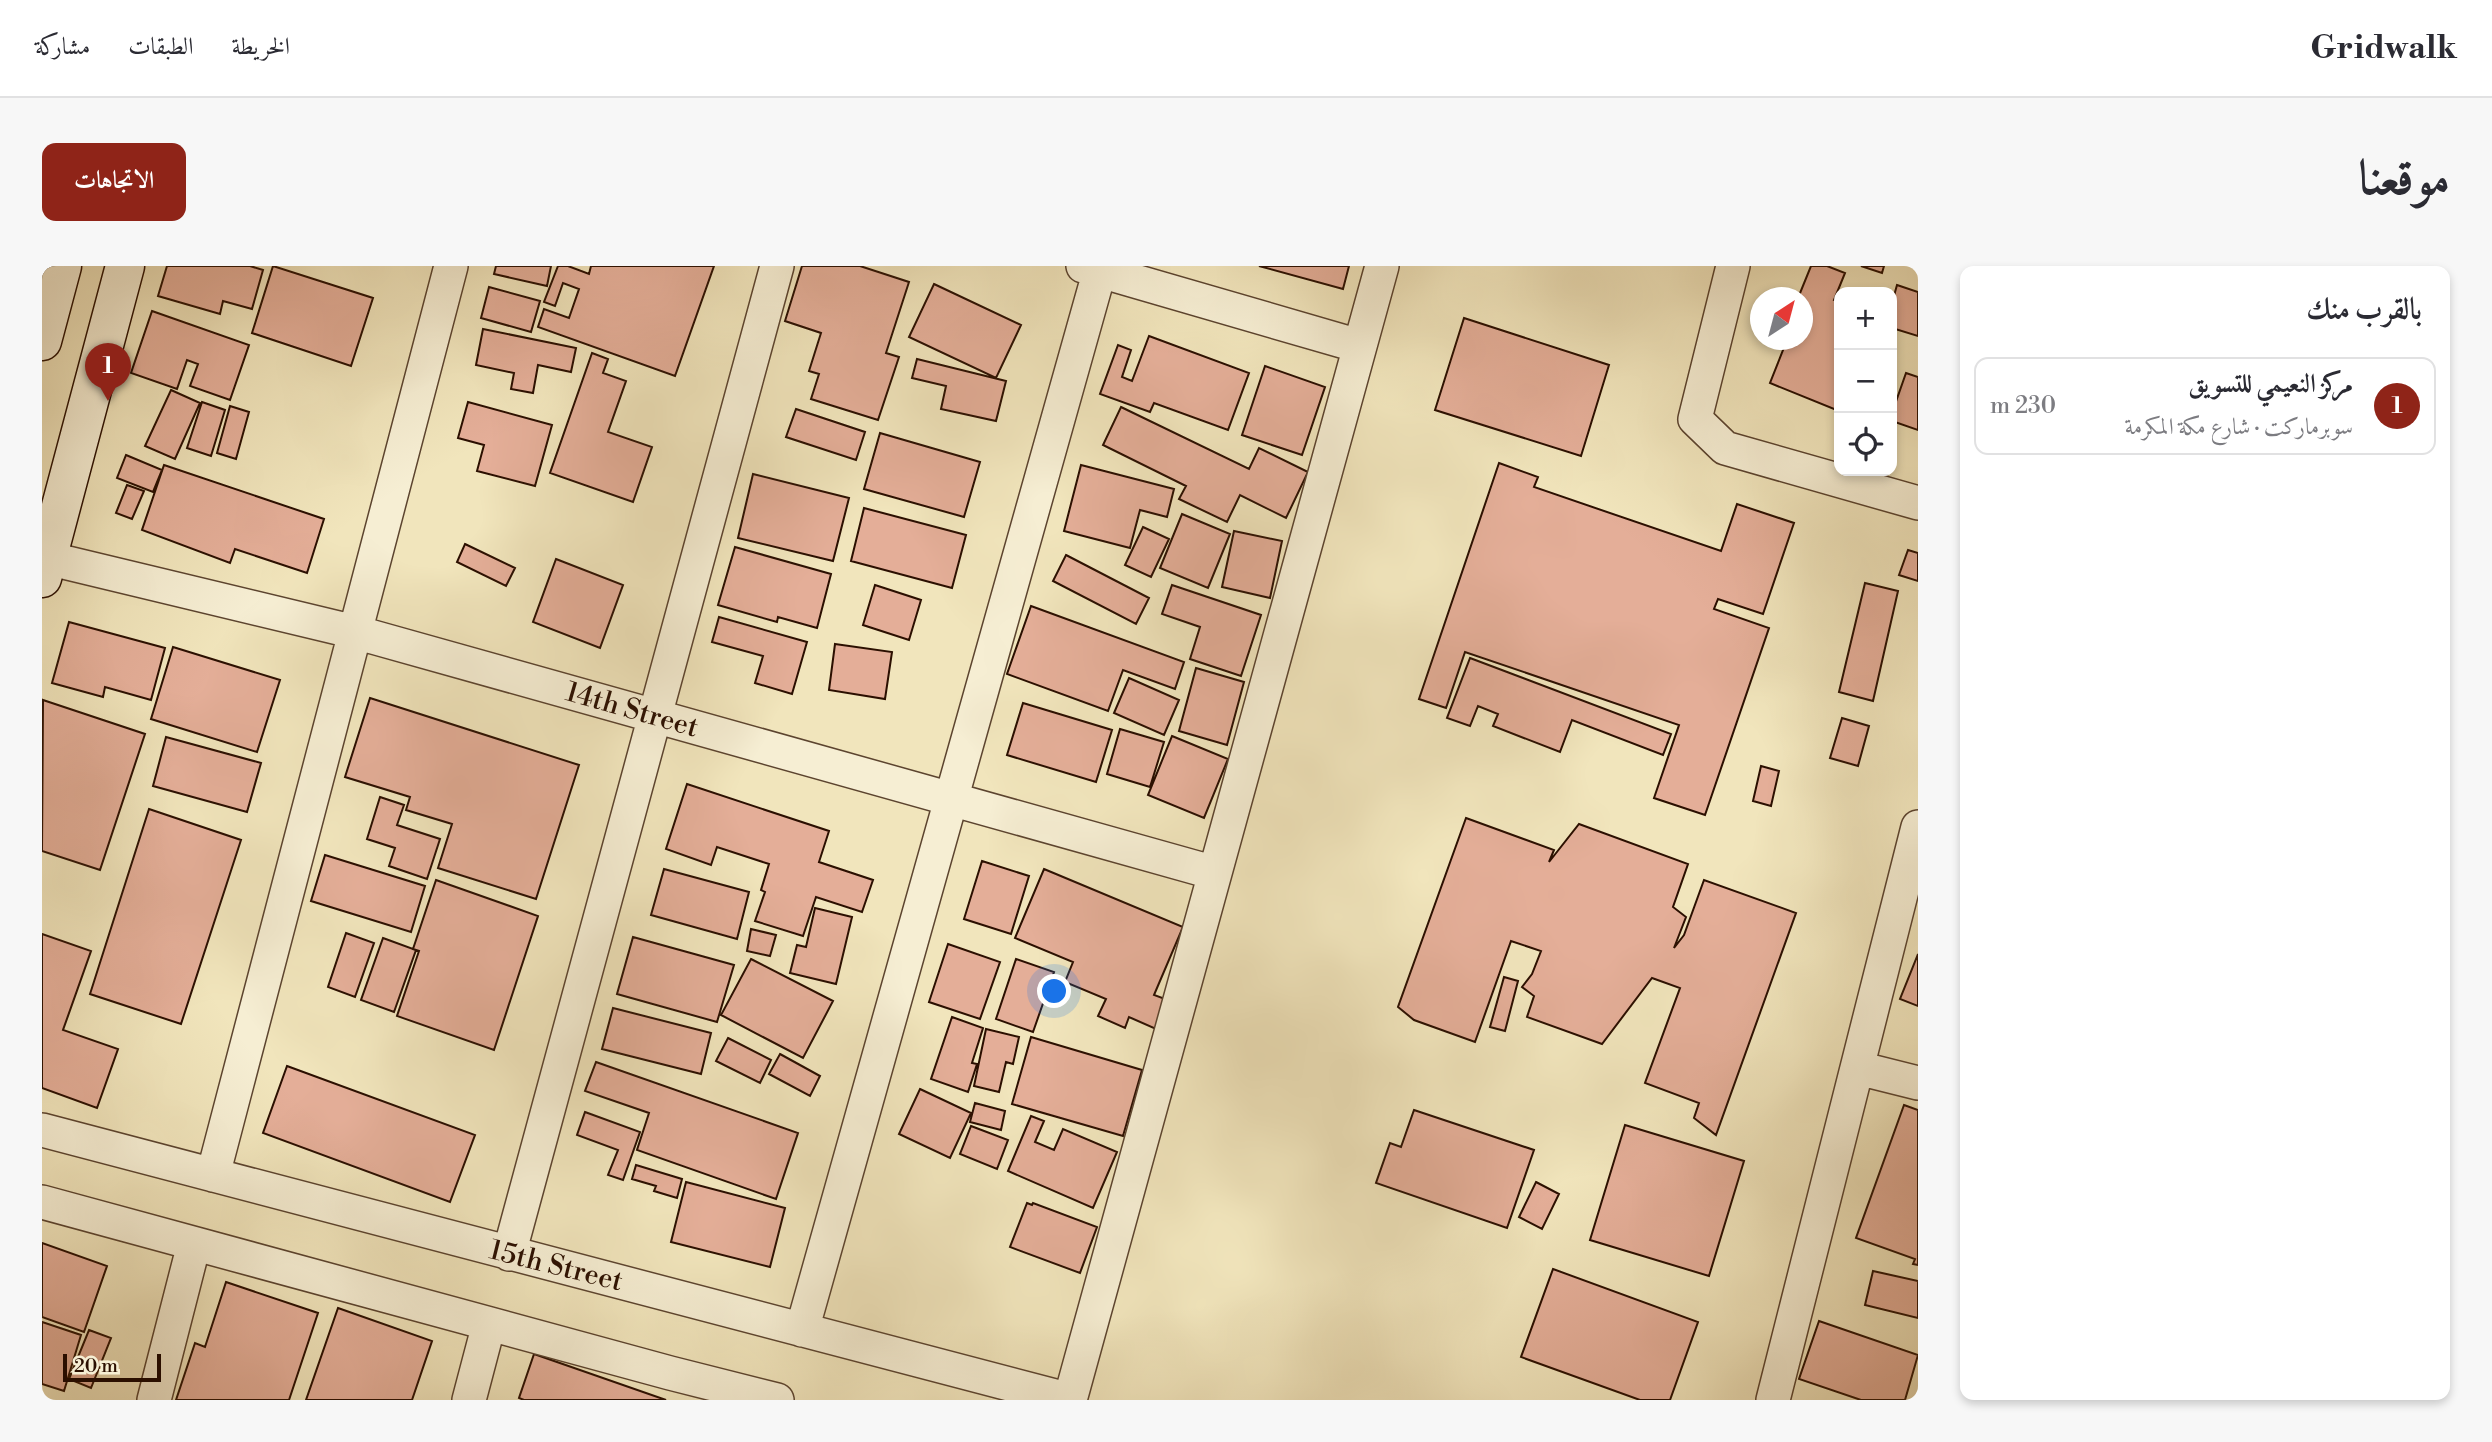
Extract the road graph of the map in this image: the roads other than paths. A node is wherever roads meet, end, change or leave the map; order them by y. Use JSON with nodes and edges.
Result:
{"nodes":[{"id":1,"x":62,"y":266,"type":"edge"},
{"id":2,"x":125,"y":266,"type":"edge"},
{"id":3,"x":451,"y":266,"type":"edge"},
{"id":4,"x":777,"y":266,"type":"edge"},
{"id":5,"x":1382,"y":266,"type":"edge"},
{"id":6,"x":1733,"y":266,"type":"edge"},
{"id":7,"x":1095,"y":268,"type":"edge"},
{"id":8,"x":42,"y":341,"type":"edge"},
{"id":9,"x":1359,"y":346,"type":"junction"},
{"id":10,"x":1918,"y":503,"type":"edge"},
{"id":11,"x":45,"y":568,"type":"edge"},
{"id":12,"x":355,"y":632,"type":"junction"},
{"id":13,"x":654,"y":716,"type":"junction"},
{"id":14,"x":951,"y":799,"type":"junction"},
{"id":15,"x":1918,"y":827,"type":"edge"},
{"id":16,"x":1215,"y":873,"type":"junction"},
{"id":17,"x":1858,"y":1068,"type":"junction"},
{"id":18,"x":1918,"y":1083,"type":"edge"},
{"id":19,"x":42,"y":1130,"type":"edge"},
{"id":20,"x":213,"y":1175,"type":"junction"},
{"id":21,"x":42,"y":1202,"type":"edge"},
{"id":22,"x":194,"y":1244,"type":"junction"},
{"id":23,"x":509,"y":1254,"type":"junction"},
{"id":24,"x":489,"y":1324,"type":"junction"},
{"id":25,"x":802,"y":1330,"type":"junction"},
{"id":26,"x":153,"y":1400,"type":"edge"},
{"id":27,"x":469,"y":1400,"type":"edge"},
{"id":28,"x":777,"y":1400,"type":"edge"},
{"id":29,"x":1070,"y":1400,"type":"edge"},
{"id":30,"x":1773,"y":1400,"type":"edge"}],
"edges":[{"from":1,"to":8,"type":"main road"},
{"from":2,"to":11,"type":"main road"},
{"from":3,"to":12,"type":"street"},
{"from":4,"to":13,"type":"street"},
{"from":5,"to":9,"type":"street"},
{"from":6,"to":10,"type":"street"},
{"from":7,"to":9,"type":"street"},
{"from":7,"to":14,"type":"street"},
{"from":9,"to":16,"type":"street"},
{"from":11,"to":12,"type":"street","name":"14th Street"},
{"from":12,"to":13,"type":"street","name":"14th Street"},
{"from":12,"to":20,"type":"street"},
{"from":13,"to":14,"type":"street","name":"14th Street"},
{"from":13,"to":23,"type":"street"},
{"from":14,"to":16,"type":"street","name":"14th Street"},
{"from":14,"to":25,"type":"street"},
{"from":15,"to":17,"type":"street"},
{"from":16,"to":29,"type":"street"},
{"from":17,"to":18,"type":"street"},
{"from":17,"to":30,"type":"street"},
{"from":19,"to":20,"type":"street","name":"15th Street"},
{"from":20,"to":23,"type":"street","name":"15th Street"},
{"from":21,"to":22,"type":"street"},
{"from":22,"to":24,"type":"street"},
{"from":22,"to":26,"type":"street"},
{"from":23,"to":25,"type":"street","name":"15th Street"},
{"from":24,"to":27,"type":"street"},
{"from":24,"to":28,"type":"street"},
{"from":25,"to":29,"type":"street","name":"15th Street"}]}
